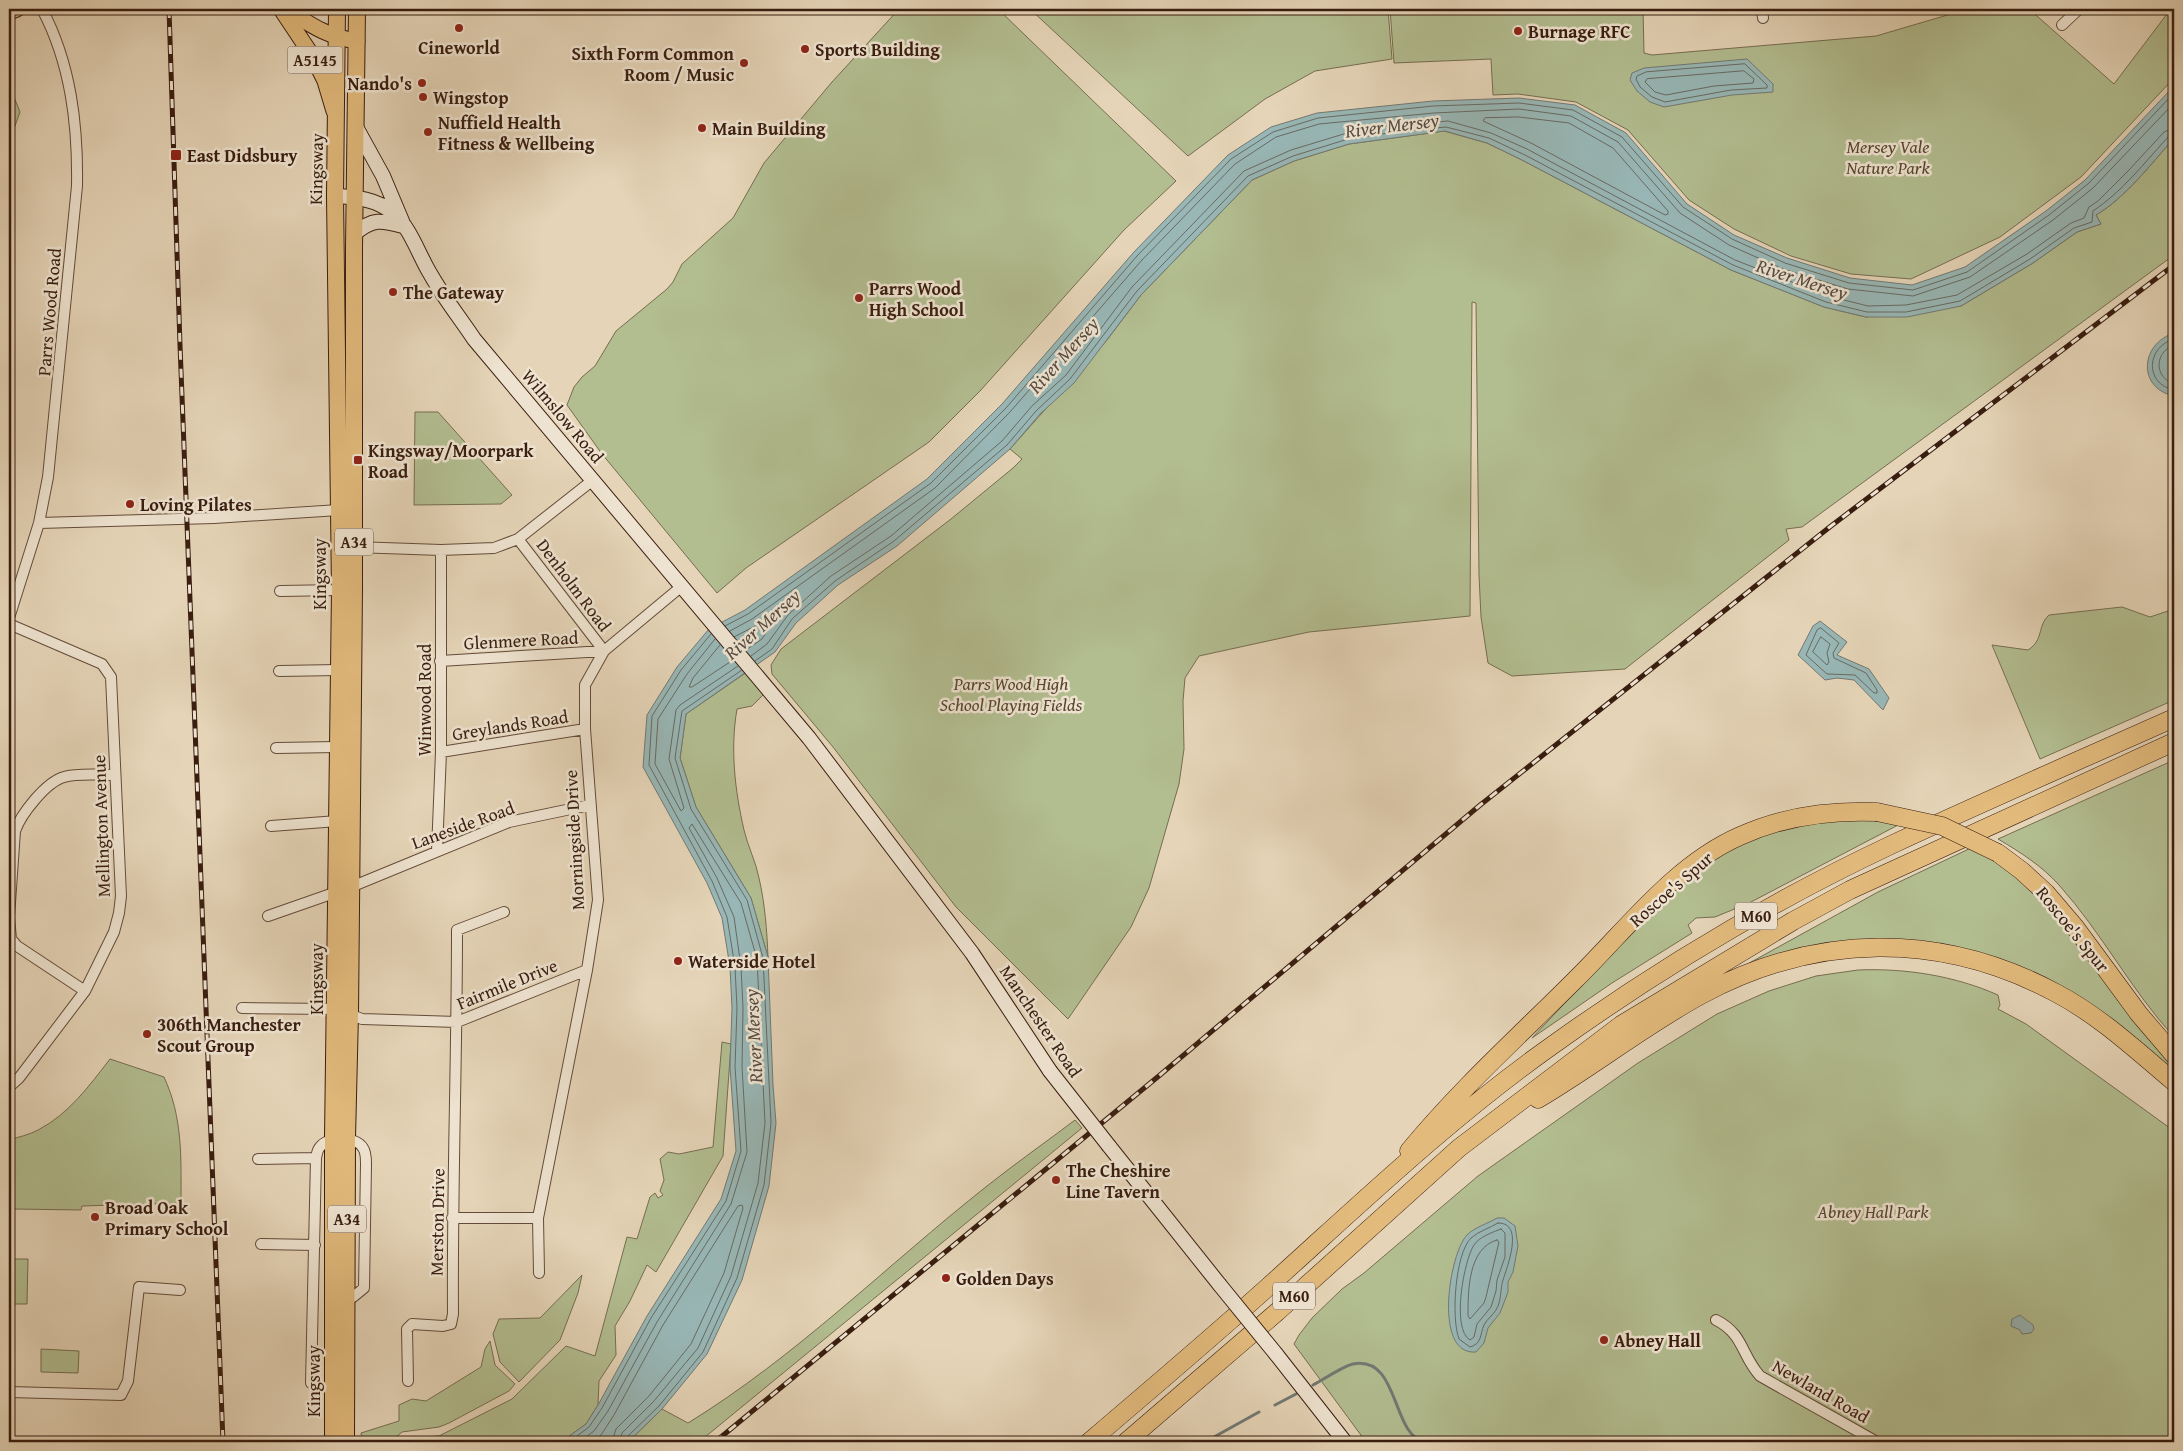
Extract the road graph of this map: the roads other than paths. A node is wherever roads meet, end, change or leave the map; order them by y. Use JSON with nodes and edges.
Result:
{"nodes":[{"id":1,"x":16,"y":9,"type":"edge"},
{"id":2,"x":42,"y":9,"type":"edge"},
{"id":3,"x":281,"y":9,"type":"edge"},
{"id":4,"x":286,"y":9,"type":"edge"},
{"id":5,"x":337,"y":9,"type":"edge"},
{"id":6,"x":357,"y":9,"type":"edge"},
{"id":7,"x":2079,"y":9,"type":"edge"},
{"id":8,"x":9,"y":12,"type":"edge"},
{"id":9,"x":2062,"y":25,"type":"dead end"},
{"id":10,"x":338,"y":38,"type":"junction"},
{"id":11,"x":357,"y":41,"type":"junction"},
{"id":12,"x":337,"y":117,"type":"junction"},
{"id":13,"x":356,"y":127,"type":"junction"},
{"id":14,"x":335,"y":196,"type":"junction"},
{"id":15,"x":354,"y":197,"type":"junction"},
{"id":16,"x":404,"y":226,"type":"junction"},
{"id":17,"x":354,"y":234,"type":"junction"},
{"id":18,"x":593,"y":480,"type":"junction"},
{"id":19,"x":339,"y":510,"type":"junction"},
{"id":20,"x":39,"y":523,"type":"junction"},
{"id":21,"x":518,"y":539,"type":"junction"},
{"id":22,"x":354,"y":547,"type":"junction"},
{"id":23,"x":441,"y":550,"type":"junction"},
{"id":24,"x":682,"y":586,"type":"junction"},
{"id":25,"x":340,"y":590,"type":"junction"},
{"id":26,"x":280,"y":591,"type":"dead end"},
{"id":27,"x":9,"y":618,"type":"edge"},
{"id":28,"x":710,"y":618,"type":"joint"},
{"id":29,"x":9,"y":624,"type":"edge"},
{"id":30,"x":604,"y":651,"type":"junction"},
{"id":31,"x":440,"y":661,"type":"junction"},
{"id":32,"x":338,"y":670,"type":"junction"},
{"id":33,"x":279,"y":671,"type":"dead end"},
{"id":34,"x":2174,"y":718,"type":"edge"},
{"id":35,"x":585,"y":729,"type":"junction"},
{"id":36,"x":2174,"y":742,"type":"edge"},
{"id":37,"x":337,"y":747,"type":"junction"},
{"id":38,"x":276,"y":748,"type":"dead end"},
{"id":39,"x":441,"y":752,"type":"junction"},
{"id":40,"x":115,"y":775,"type":"junction"},
{"id":41,"x":590,"y":805,"type":"junction"},
{"id":42,"x":338,"y":822,"type":"junction"},
{"id":43,"x":270,"y":826,"type":"dead end"},
{"id":44,"x":437,"y":851,"type":"junction"},
{"id":45,"x":344,"y":889,"type":"junction"},
{"id":46,"x":504,"y":912,"type":"dead end"},
{"id":47,"x":268,"y":916,"type":"dead end"},
{"id":48,"x":587,"y":970,"type":"junction"},
{"id":49,"x":85,"y":991,"type":"junction"},
{"id":50,"x":242,"y":1008,"type":"dead end"},
{"id":51,"x":343,"y":1011,"type":"junction"},
{"id":52,"x":457,"y":1022,"type":"junction"},
{"id":53,"x":2174,"y":1055,"type":"edge"},
{"id":54,"x":2174,"y":1082,"type":"edge"},
{"id":55,"x":9,"y":1087,"type":"edge"},
{"id":56,"x":340,"y":1139,"type":"junction"},
{"id":57,"x":1459,"y":1148,"type":"junction"},
{"id":58,"x":316,"y":1158,"type":"junction"},
{"id":59,"x":258,"y":1159,"type":"dead end"},
{"id":60,"x":1380,"y":1186,"type":"junction"},
{"id":61,"x":452,"y":1218,"type":"junction"},
{"id":62,"x":538,"y":1218,"type":"junction"},
{"id":63,"x":261,"y":1244,"type":"dead end"},
{"id":64,"x":315,"y":1245,"type":"junction"},
{"id":65,"x":538,"y":1273,"type":"dead end"},
{"id":66,"x":180,"y":1290,"type":"dead end"},
{"id":67,"x":340,"y":1298,"type":"junction"},
{"id":68,"x":1716,"y":1320,"type":"dead end"},
{"id":69,"x":408,"y":1382,"type":"dead end"},
{"id":70,"x":311,"y":1383,"type":"dead end"},
{"id":71,"x":9,"y":1392,"type":"edge"},
{"id":72,"x":333,"y":1442,"type":"edge"},
{"id":73,"x":346,"y":1442,"type":"edge"},
{"id":74,"x":1089,"y":1442,"type":"edge"},
{"id":75,"x":1126,"y":1442,"type":"edge"},
{"id":76,"x":1345,"y":1442,"type":"edge"},
{"id":77,"x":1877,"y":1442,"type":"edge"}],
"edges":[{"from":1,"to":8,"type":"main road"},
{"from":2,"to":20,"type":"street","name":"Parrs Wood Road"},
{"from":3,"to":12,"type":"main road","number":"A5145"},
{"from":4,"to":10,"type":"main road","number":"A5145"},
{"from":5,"to":10,"type":"highway","name":"Kingsway","number":"A34"},
{"from":6,"to":11,"type":"highway","name":"Kingsway","number":"A34"},
{"from":7,"to":9,"type":"street"},
{"from":10,"to":11,"type":"main road","number":"A5145"},
{"from":10,"to":12,"type":"highway","name":"Kingsway","number":"A34"},
{"from":11,"to":13,"type":"highway","name":"Kingsway","number":"A34"},
{"from":12,"to":14,"type":"highway","name":"Kingsway","number":"A34"},
{"from":13,"to":15,"type":"highway","name":"Kingsway","number":"A34"},
{"from":13,"to":16,"type":"main road","name":"Wilmslow Road"},
{"from":14,"to":15,"type":"main road","name":"Wilmslow Road"},
{"from":14,"to":19,"type":"highway","name":"Kingsway","number":"A34"},
{"from":15,"to":16,"type":"main road","name":"Wilmslow Road"},
{"from":15,"to":17,"type":"highway","name":"Kingsway","number":"A34"},
{"from":16,"to":17,"type":"main road"},
{"from":16,"to":18,"type":"main road","name":"Wilmslow Road"},
{"from":17,"to":22,"type":"highway","name":"Kingsway","number":"A34"},
{"from":18,"to":21,"type":"street"},
{"from":18,"to":24,"type":"main road","name":"Wilmslow Road"},
{"from":19,"to":20,"type":"street"},
{"from":19,"to":25,"type":"highway","name":"Kingsway","number":"A34"},
{"from":20,"to":27,"type":"street","name":"Parrs Wood Road"},
{"from":21,"to":23,"type":"street"},
{"from":21,"to":30,"type":"street","name":"Denholm Road"},
{"from":22,"to":23,"type":"street"},
{"from":22,"to":45,"type":"highway","name":"Kingsway","number":"A34"},
{"from":23,"to":31,"type":"street","name":"Winwood Road"},
{"from":24,"to":28,"type":"main road","name":"Wilmslow Road"},
{"from":24,"to":30,"type":"street","name":"Morningside Drive"},
{"from":25,"to":26,"type":"street"},
{"from":25,"to":32,"type":"highway","name":"Kingsway","number":"A34"},
{"from":28,"to":76,"type":"main road","name":"Manchester Road","bridge":true},
{"from":29,"to":40,"type":"street","name":"Mellington Avenue"},
{"from":30,"to":31,"type":"street","name":"Glenmere Road"},
{"from":30,"to":35,"type":"street","name":"Morningside Drive"},
{"from":31,"to":39,"type":"street","name":"Winwood Road"},
{"from":32,"to":33,"type":"street"},
{"from":32,"to":37,"type":"highway","name":"Kingsway","number":"A34"},
{"from":34,"to":60,"type":"highway","number":"M60"},
{"from":35,"to":39,"type":"street","name":"Greylands Road"},
{"from":35,"to":41,"type":"street","name":"Morningside Drive"},
{"from":36,"to":57,"type":"highway","number":"M60"},
{"from":37,"to":38,"type":"street"},
{"from":37,"to":42,"type":"highway","name":"Kingsway","number":"A34"},
{"from":39,"to":44,"type":"street","name":"Winwood Road"},
{"from":40,"to":49,"type":"street","name":"Mellington Avenue"},
{"from":40,"to":49,"type":"street"},
{"from":41,"to":44,"type":"street","name":"Laneside Road"},
{"from":41,"to":48,"type":"street","name":"Morningside Drive"},
{"from":42,"to":43,"type":"street"},
{"from":42,"to":45,"type":"highway","name":"Kingsway","number":"A34"},
{"from":44,"to":45,"type":"street","name":"Laneside Road"},
{"from":45,"to":47,"type":"street","name":"Laneside Road"},
{"from":45,"to":51,"type":"highway","name":"Kingsway","number":"A34"},
{"from":46,"to":52,"type":"street","name":"Merston Drive"},
{"from":48,"to":52,"type":"street","name":"Fairmile Drive"},
{"from":48,"to":62,"type":"street","name":"Morningside Drive"},
{"from":49,"to":55,"type":"street","name":"Mellington Avenue"},
{"from":50,"to":51,"type":"street","name":"Fairmile Drive"},
{"from":51,"to":52,"type":"street","name":"Fairmile Drive"},
{"from":51,"to":56,"type":"highway","name":"Kingsway","number":"A34"},
{"from":52,"to":61,"type":"street","name":"Merston Drive"},
{"from":53,"to":60,"type":"highway","name":"Roscoe's Spur","number":"M60","bridge":true},
{"from":54,"to":57,"type":"highway","number":"M60"},
{"from":56,"to":58,"type":"street"},
{"from":56,"to":67,"type":"highway","name":"Kingsway","number":"A34"},
{"from":56,"to":67,"type":"street"},
{"from":57,"to":75,"type":"highway","number":"M60"},
{"from":58,"to":59,"type":"street"},
{"from":58,"to":64,"type":"street","name":"Kingsway"},
{"from":60,"to":74,"type":"highway","number":"M60"},
{"from":61,"to":62,"type":"street"},
{"from":61,"to":69,"type":"street","name":"Merston Drive"},
{"from":62,"to":65,"type":"street","name":"Morningside Drive"},
{"from":63,"to":64,"type":"street"},
{"from":64,"to":70,"type":"street","name":"Kingsway"},
{"from":66,"to":71,"type":"street"},
{"from":67,"to":72,"type":"highway","name":"Kingsway","number":"A34"},
{"from":67,"to":73,"type":"highway","name":"Kingsway","number":"A34"},
{"from":68,"to":77,"type":"street","name":"Newland Road"}]}
